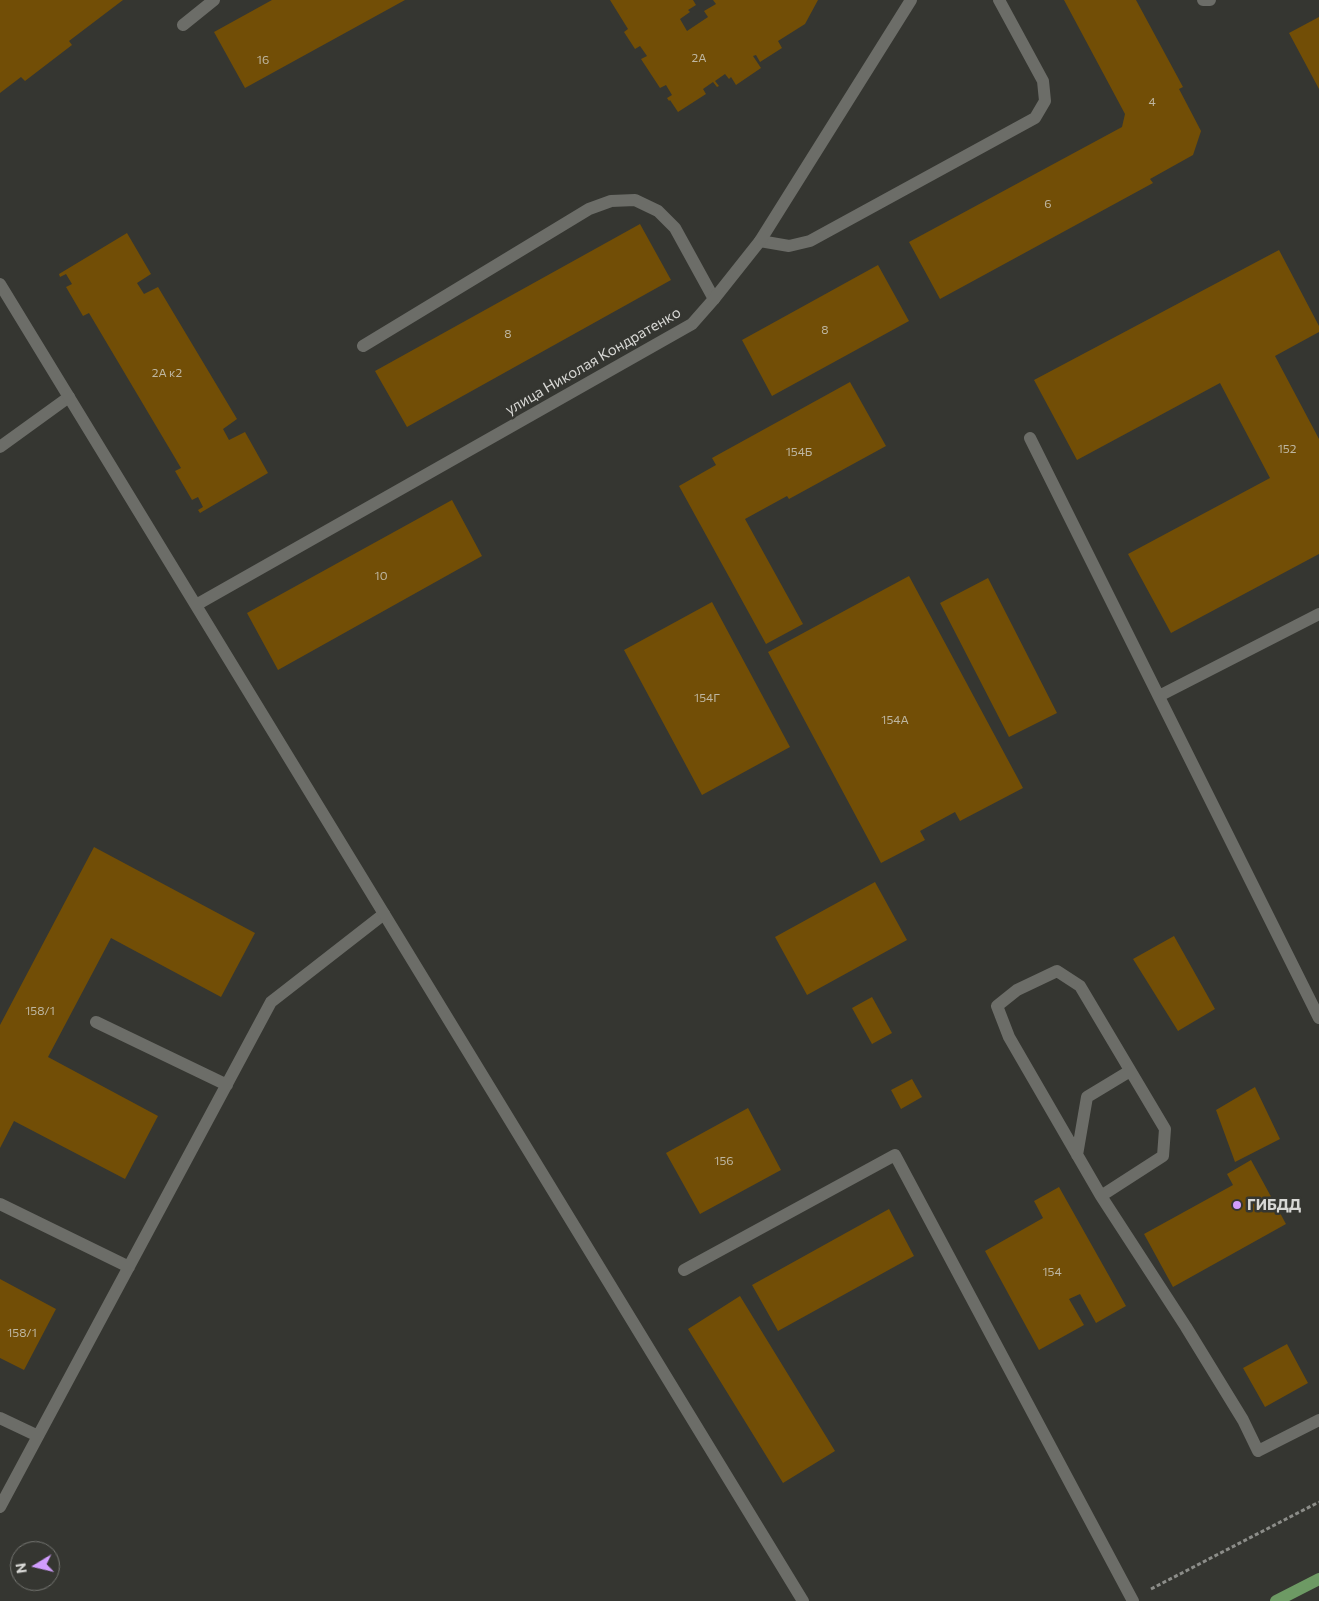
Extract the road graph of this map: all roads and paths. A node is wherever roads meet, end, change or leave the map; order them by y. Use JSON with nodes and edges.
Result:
{"nodes":[{"id":1,"x":214,"y":0,"type":"edge"},
{"id":2,"x":911,"y":0,"type":"edge"},
{"id":3,"x":999,"y":0,"type":"edge"},
{"id":4,"x":182,"y":25,"type":"dead end"},
{"id":5,"x":760,"y":241,"type":"junction"},
{"id":6,"x":0,"y":284,"type":"edge"},
{"id":7,"x":714,"y":299,"type":"junction"},
{"id":8,"x":363,"y":346,"type":"dead end"},
{"id":9,"x":69,"y":397,"type":"junction"},
{"id":10,"x":1030,"y":438,"type":"dead end"},
{"id":11,"x":0,"y":447,"type":"edge"},
{"id":12,"x":196,"y":605,"type":"junction"},
{"id":13,"x":1319,"y":614,"type":"edge"},
{"id":14,"x":1159,"y":696,"type":"junction"},
{"id":15,"x":384,"y":914,"type":"junction"},
{"id":16,"x":1319,"y":1018,"type":"edge"},
{"id":17,"x":96,"y":1022,"type":"dead end"},
{"id":18,"x":1130,"y":1071,"type":"junction"},
{"id":19,"x":227,"y":1085,"type":"junction"},
{"id":20,"x":1077,"y":1155,"type":"junction"},
{"id":21,"x":1101,"y":1196,"type":"junction"},
{"id":22,"x":0,"y":1204,"type":"edge"},
{"id":23,"x":129,"y":1267,"type":"junction"},
{"id":24,"x":684,"y":1270,"type":"dead end"},
{"id":25,"x":0,"y":1418,"type":"edge"},
{"id":26,"x":1319,"y":1420,"type":"edge"},
{"id":27,"x":38,"y":1436,"type":"junction"},
{"id":28,"x":1319,"y":1502,"type":"edge"},
{"id":29,"x":0,"y":1506,"type":"edge"},
{"id":30,"x":1319,"y":1579,"type":"edge"},
{"id":31,"x":1132,"y":1600,"type":"edge"},
{"id":32,"x":803,"y":1601,"type":"edge"},
{"id":33,"x":1276,"y":1601,"type":"edge"}],
"edges":[{"from":1,"to":4,"type":"street"},
{"from":2,"to":5,"type":"street","name":"улица Николая Кондратенко"},
{"from":3,"to":5,"type":"street"},
{"from":5,"to":7,"type":"street","name":"улица Николая Кондратенко"},
{"from":6,"to":9,"type":"street"},
{"from":7,"to":8,"type":"street"},
{"from":7,"to":12,"type":"street","name":"улица Николая Кондратенко"},
{"from":9,"to":11,"type":"street"},
{"from":9,"to":12,"type":"street"},
{"from":10,"to":14,"type":"street"},
{"from":12,"to":15,"type":"street"},
{"from":13,"to":14,"type":"street"},
{"from":14,"to":16,"type":"street"},
{"from":15,"to":19,"type":"street"},
{"from":15,"to":32,"type":"street"},
{"from":17,"to":19,"type":"street"},
{"from":18,"to":20,"type":"street"},
{"from":18,"to":20,"type":"street"},
{"from":18,"to":21,"type":"street"},
{"from":19,"to":23,"type":"street"},
{"from":20,"to":21,"type":"street"},
{"from":21,"to":26,"type":"street"},
{"from":22,"to":23,"type":"street"},
{"from":23,"to":27,"type":"street"},
{"from":24,"to":31,"type":"street"},
{"from":25,"to":27,"type":"street"},
{"from":27,"to":29,"type":"street"},
{"from":28,"to":31,"type":"path"},
{"from":30,"to":33,"type":"main road"}]}
